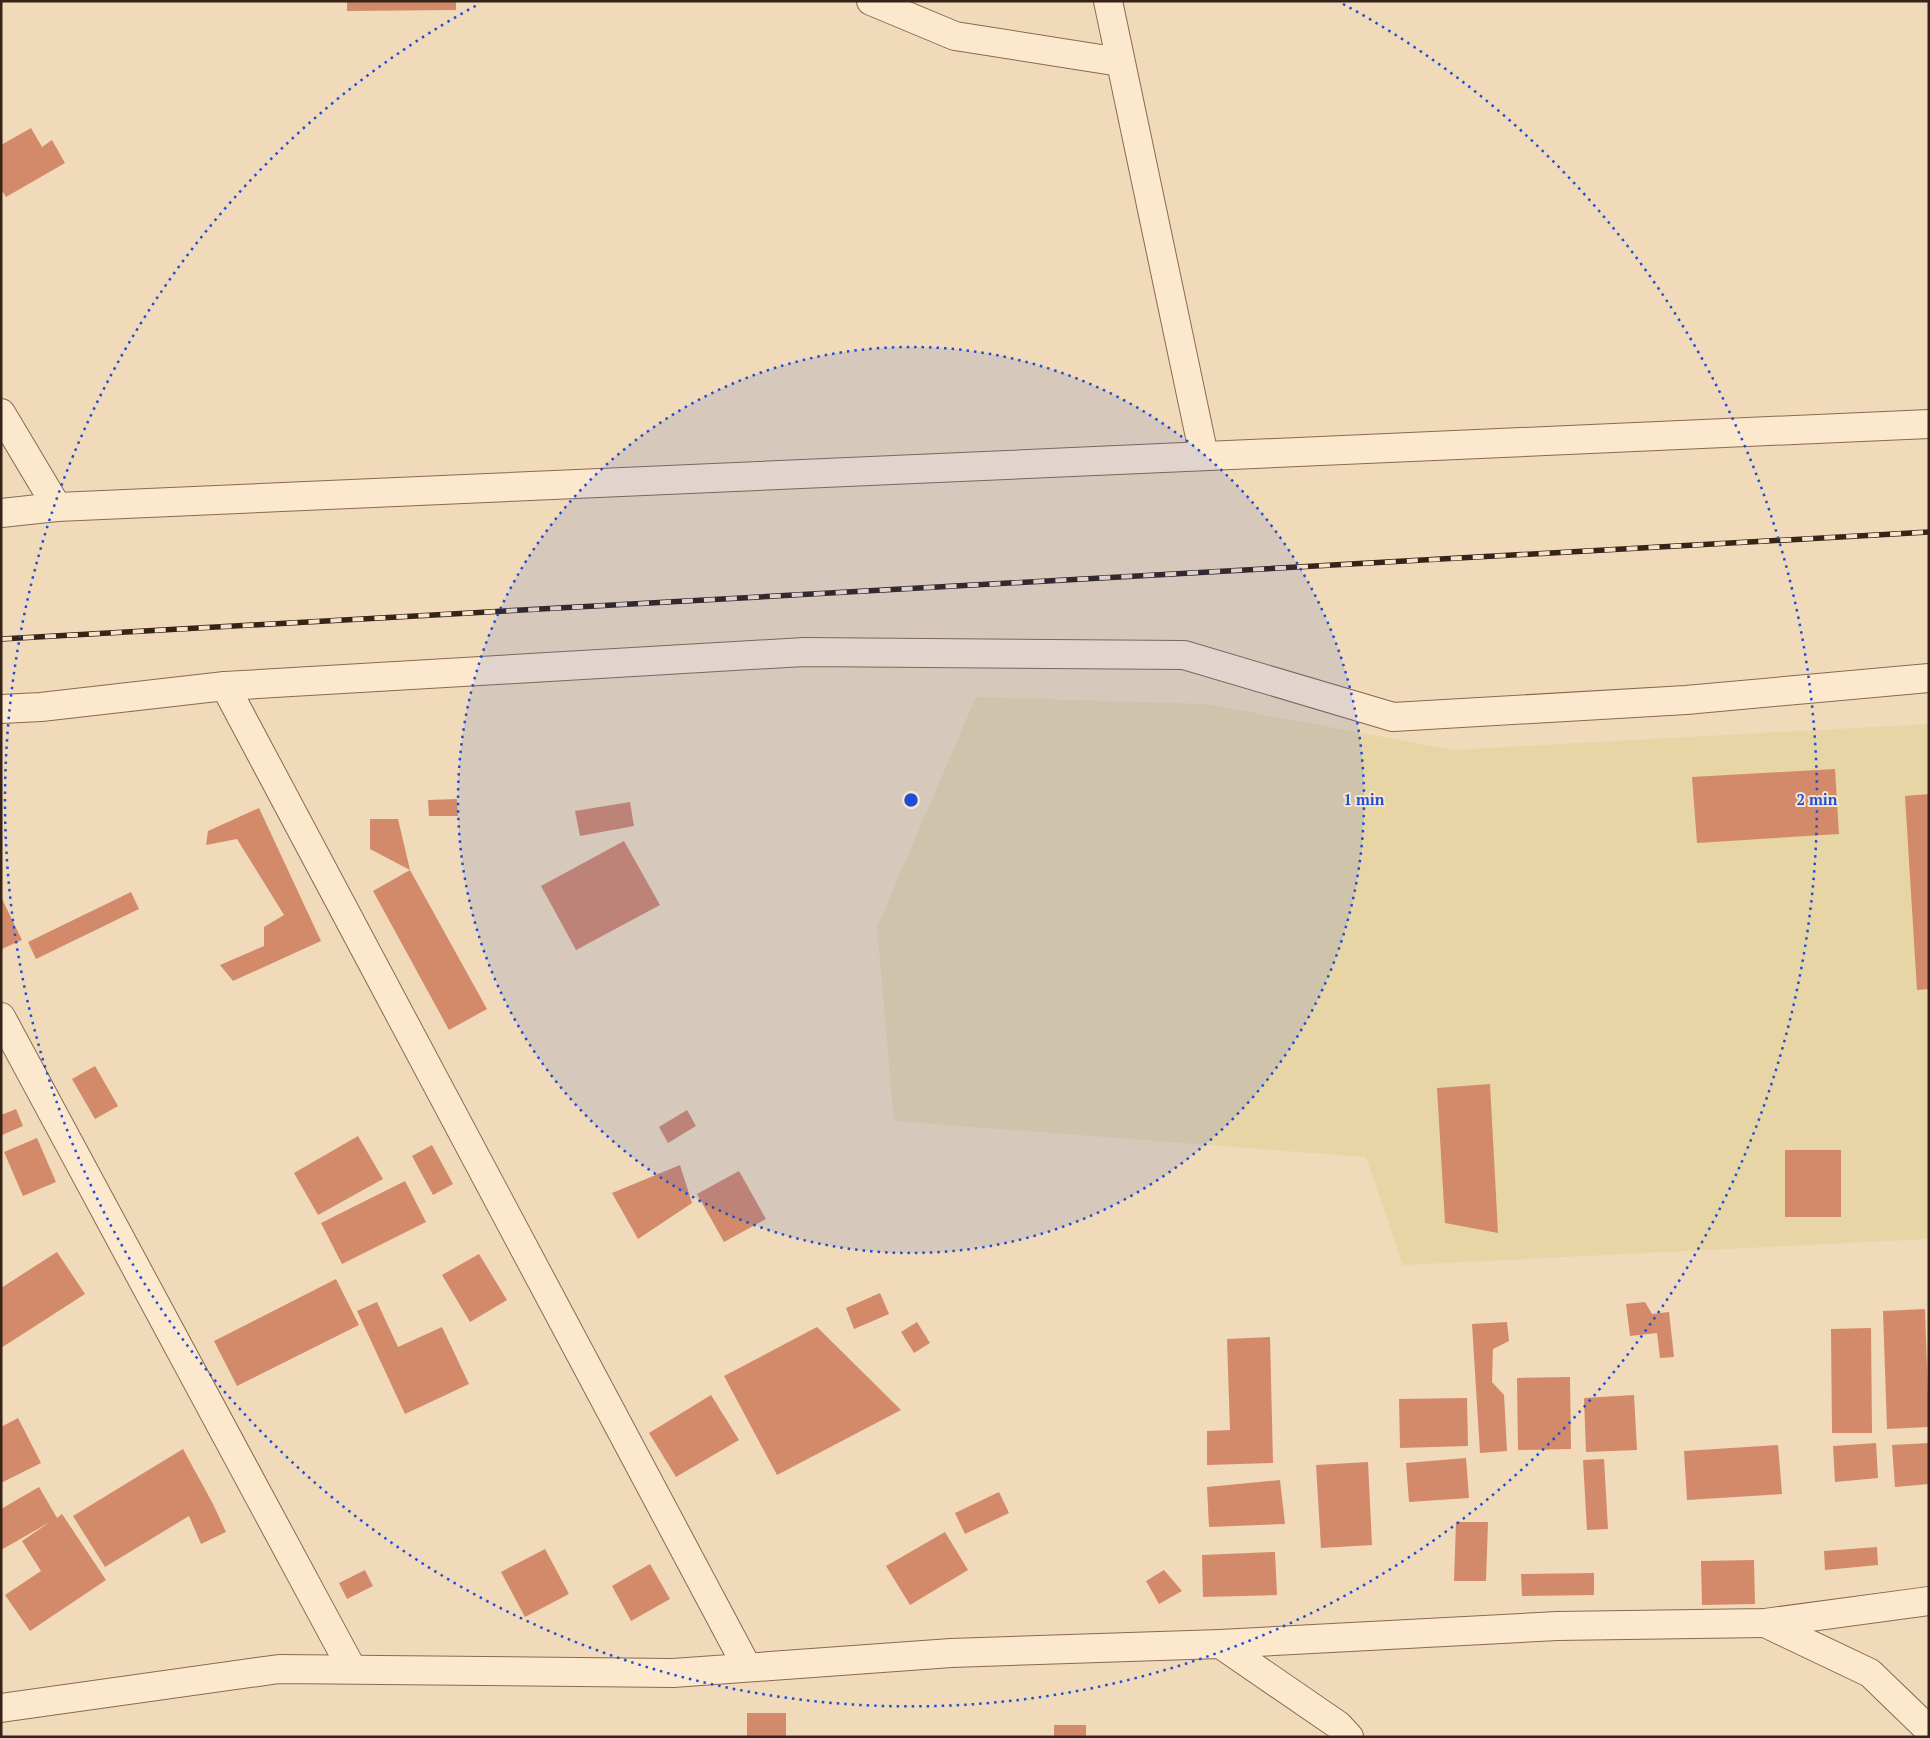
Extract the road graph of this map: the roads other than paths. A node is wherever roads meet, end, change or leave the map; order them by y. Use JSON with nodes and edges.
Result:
{"nodes":[{"id":1,"x":871,"y":1,"type":"edge"},
{"id":2,"x":1108,"y":1,"type":"edge"},
{"id":3,"x":1120,"y":62,"type":"junction"},
{"id":4,"x":1,"y":413,"type":"edge"},
{"id":5,"x":1929,"y":424,"type":"edge"},
{"id":6,"x":1204,"y":456,"type":"junction"},
{"id":7,"x":57,"y":507,"type":"junction"},
{"id":8,"x":1,"y":513,"type":"edge"},
{"id":9,"x":1929,"y":678,"type":"edge"},
{"id":10,"x":225,"y":686,"type":"junction"},
{"id":11,"x":1,"y":709,"type":"edge"},
{"id":12,"x":1,"y":1017,"type":"edge"},
{"id":13,"x":1929,"y":1601,"type":"edge"},
{"id":14,"x":1765,"y":1623,"type":"junction"},
{"id":15,"x":1220,"y":1644,"type":"junction"},
{"id":16,"x":747,"y":1667,"type":"junction"},
{"id":17,"x":352,"y":1670,"type":"junction"},
{"id":18,"x":1,"y":1708,"type":"edge"},
{"id":19,"x":1929,"y":1730,"type":"edge"},
{"id":20,"x":1349,"y":1737,"type":"edge"}],
"edges":[{"from":1,"to":3,"type":"street"},
{"from":2,"to":3,"type":"street"},
{"from":3,"to":6,"type":"street"},
{"from":4,"to":7,"type":"street"},
{"from":5,"to":6,"type":"street"},
{"from":6,"to":7,"type":"street"},
{"from":7,"to":8,"type":"street"},
{"from":9,"to":10,"type":"street"},
{"from":10,"to":11,"type":"street"},
{"from":10,"to":16,"type":"street"},
{"from":12,"to":17,"type":"street"},
{"from":13,"to":14,"type":"street"},
{"from":14,"to":15,"type":"street"},
{"from":14,"to":19,"type":"street"},
{"from":15,"to":16,"type":"street"},
{"from":15,"to":20,"type":"street"},
{"from":16,"to":17,"type":"street"},
{"from":17,"to":18,"type":"street"}]}
